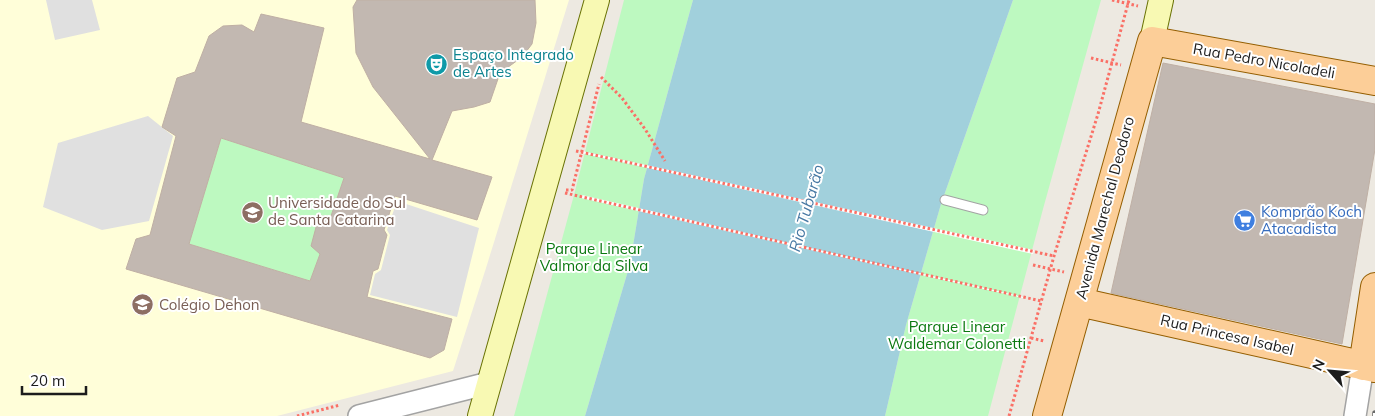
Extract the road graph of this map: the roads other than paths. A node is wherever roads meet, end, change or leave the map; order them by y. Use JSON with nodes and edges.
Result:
{"nodes":[{"id":1,"x":597,"y":0,"type":"edge"},
{"id":2,"x":1160,"y":0,"type":"edge"},
{"id":3,"x":1152,"y":41,"type":"junction"},
{"id":4,"x":1375,"y":81,"type":"edge"},
{"id":5,"x":945,"y":200,"type":"dead end"},
{"id":6,"x":982,"y":210,"type":"dead end"},
{"id":7,"x":1375,"y":287,"type":"edge"},
{"id":8,"x":1083,"y":290,"type":"junction"},
{"id":9,"x":1369,"y":367,"type":"edge"},
{"id":10,"x":490,"y":383,"type":"junction"},
{"id":11,"x":359,"y":416,"type":"edge"},
{"id":12,"x":480,"y":416,"type":"edge"},
{"id":13,"x":1047,"y":416,"type":"edge"},
{"id":14,"x":1355,"y":416,"type":"edge"}],
"edges":[{"from":1,"to":10,"type":"main road"},
{"from":2,"to":3,"type":"main road","name":"Avenida Marechal Deodoro"},
{"from":3,"to":4,"type":"main road","name":"Rua Pedro Nicoladeli"},
{"from":3,"to":8,"type":"main road","name":"Avenida Marechal Deodoro"},
{"from":5,"to":6,"type":"lane"},
{"from":7,"to":9,"type":"main road"},
{"from":8,"to":9,"type":"main road","name":"Rua Princesa Isabel"},
{"from":8,"to":13,"type":"main road","name":"Avenida Marechal Deodoro"},
{"from":9,"to":14,"type":"street"},
{"from":10,"to":11,"type":"street"},
{"from":10,"to":12,"type":"main road"}]}
